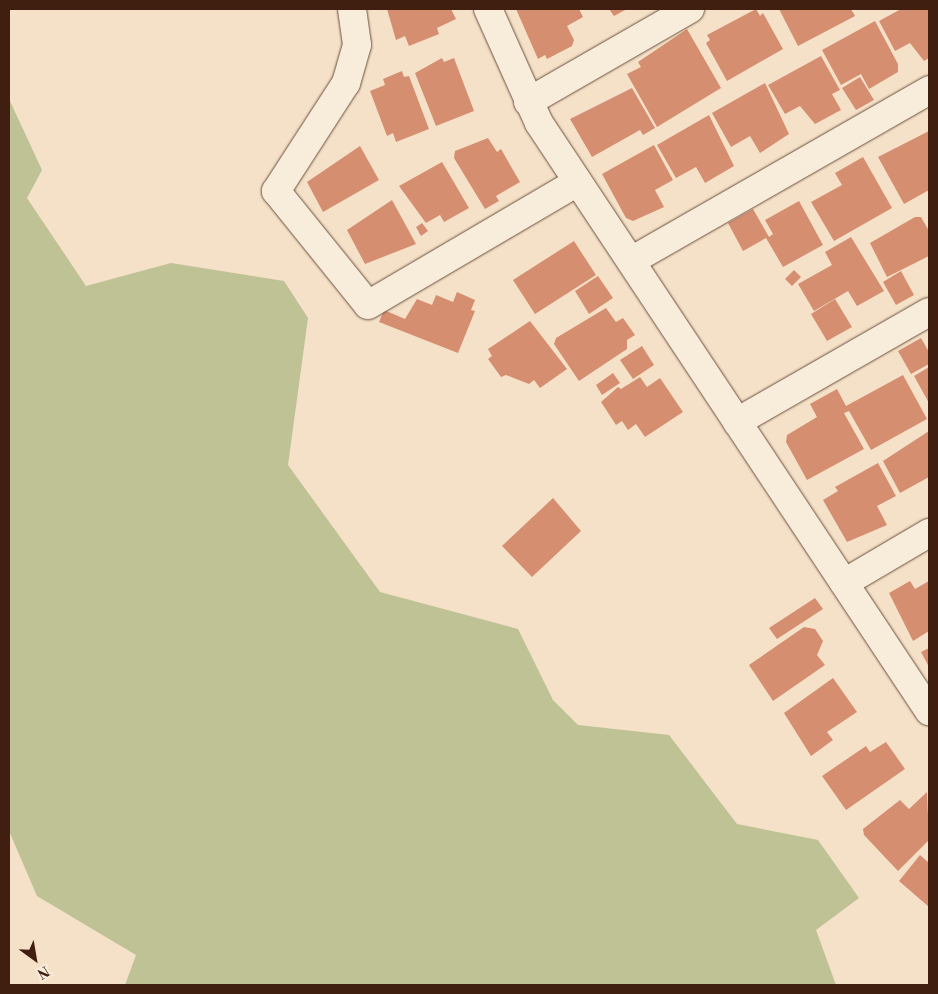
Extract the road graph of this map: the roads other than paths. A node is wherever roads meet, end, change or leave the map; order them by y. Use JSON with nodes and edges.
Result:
{"nodes":[{"id":1,"x":352,"y":9,"type":"edge"},
{"id":2,"x":488,"y":9,"type":"edge"},
{"id":3,"x":690,"y":9,"type":"edge"},
{"id":4,"x":929,"y":90,"type":"edge"},
{"id":5,"x":528,"y":102,"type":"junction"},
{"id":6,"x":578,"y":182,"type":"junction"},
{"id":7,"x":630,"y":261,"type":"junction"},
{"id":8,"x":929,"y":312,"type":"edge"},
{"id":9,"x":737,"y":422,"type":"junction"},
{"id":10,"x":929,"y":533,"type":"edge"},
{"id":11,"x":844,"y":582,"type":"junction"},
{"id":12,"x":929,"y":711,"type":"edge"}],
"edges":[{"from":1,"to":6,"type":"street"},
{"from":2,"to":5,"type":"street"},
{"from":3,"to":5,"type":"street"},
{"from":4,"to":7,"type":"street"},
{"from":5,"to":6,"type":"street"},
{"from":6,"to":7,"type":"street"},
{"from":7,"to":9,"type":"street"},
{"from":8,"to":9,"type":"street"},
{"from":9,"to":11,"type":"street"},
{"from":10,"to":11,"type":"street"},
{"from":11,"to":12,"type":"street"}]}
